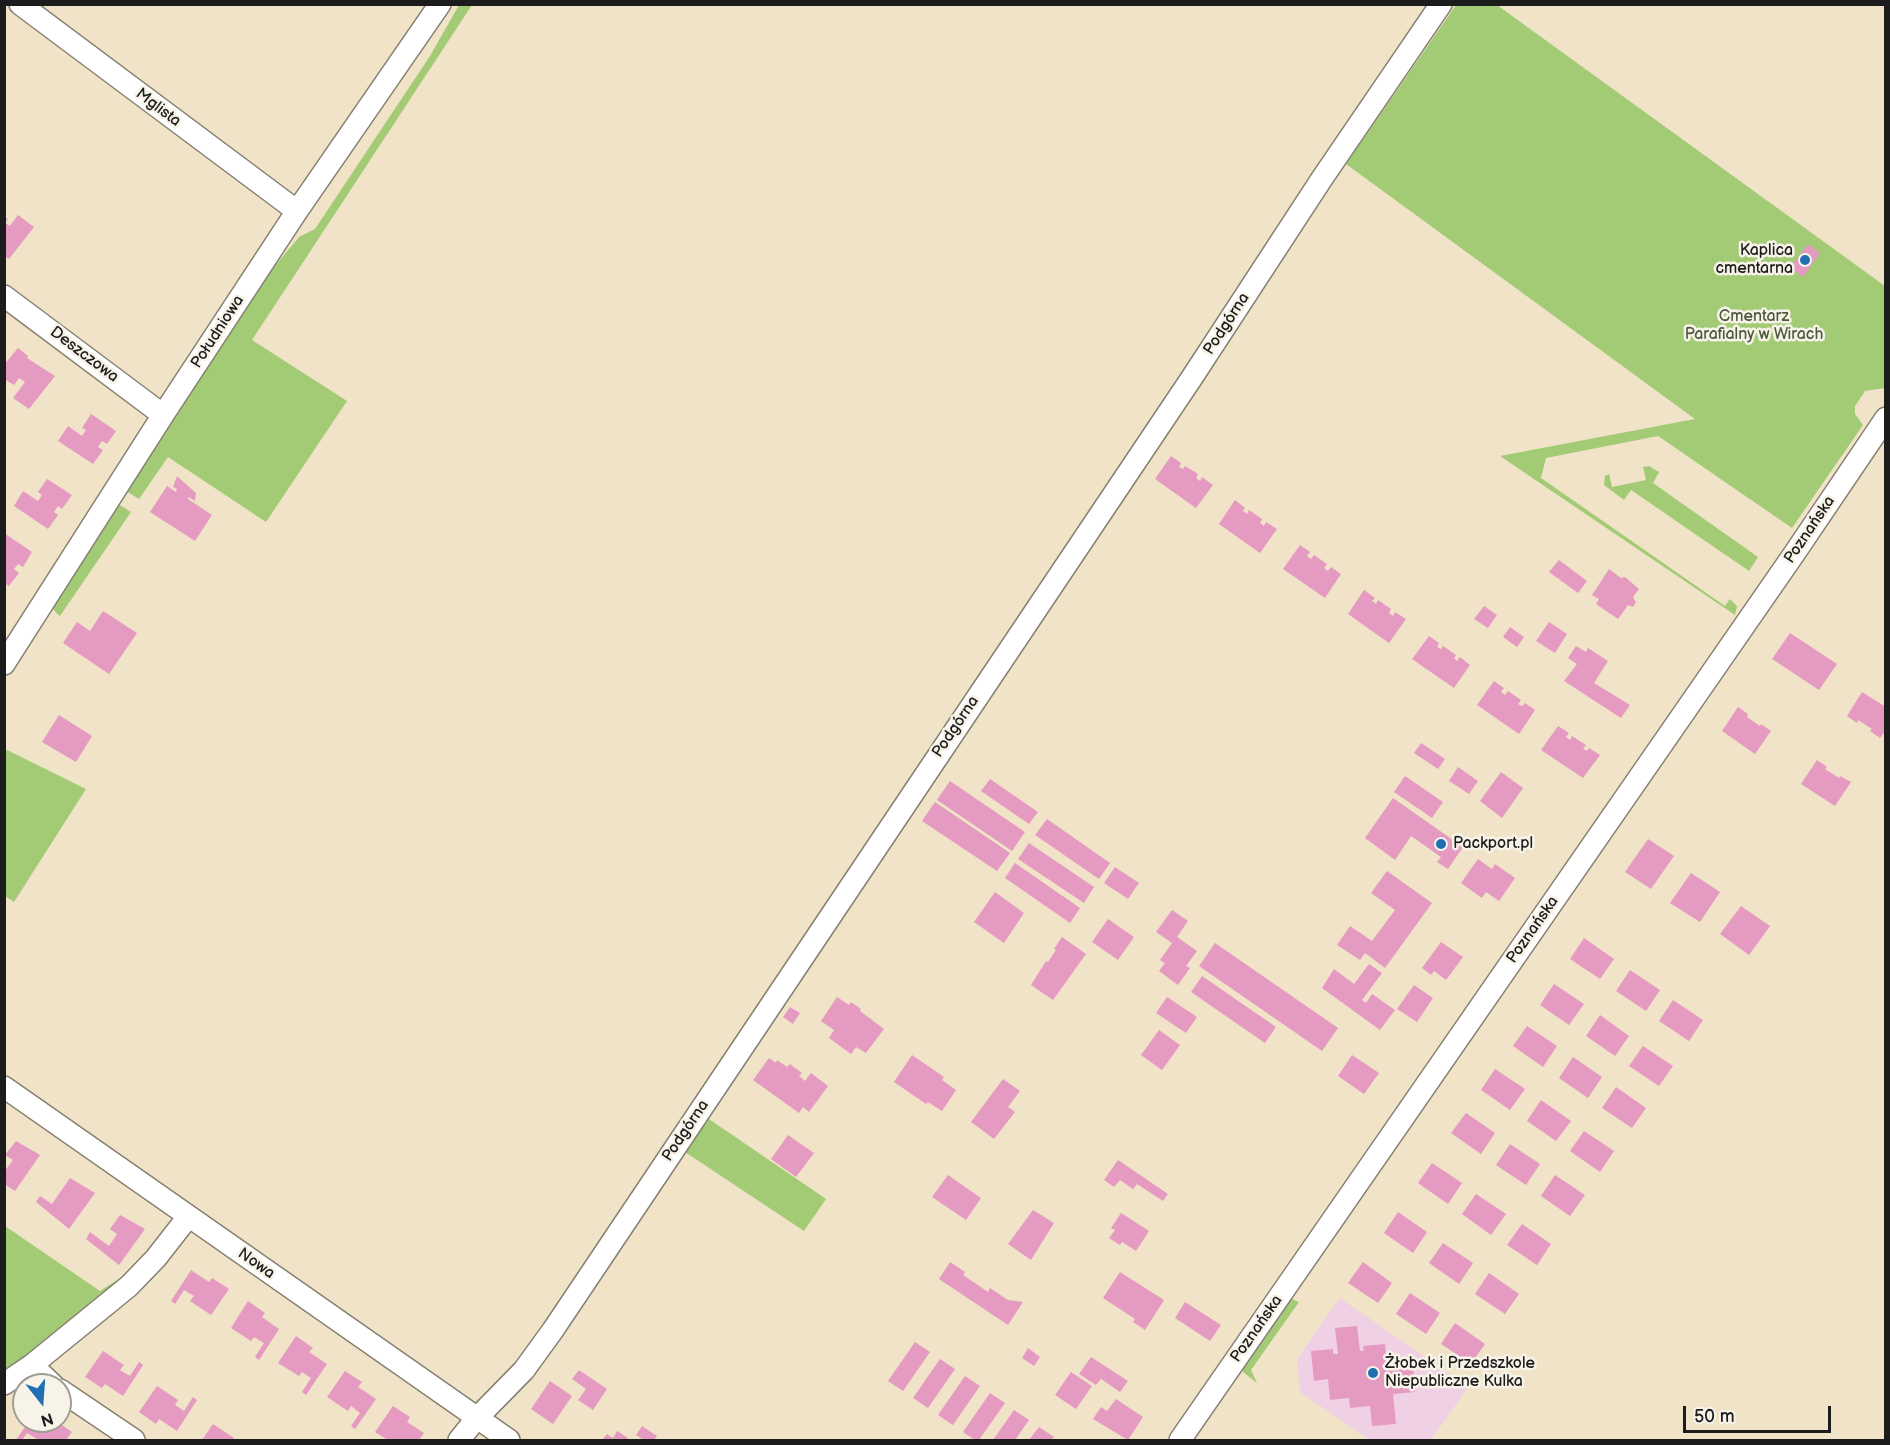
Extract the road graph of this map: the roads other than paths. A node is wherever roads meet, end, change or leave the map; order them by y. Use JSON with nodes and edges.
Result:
{"nodes":[{"id":1,"x":20,"y":4,"type":"edge"},
{"id":2,"x":440,"y":4,"type":"edge"},
{"id":3,"x":1441,"y":4,"type":"edge"},
{"id":4,"x":297,"y":211,"type":"junction"},
{"id":5,"x":4,"y":296,"type":"edge"},
{"id":6,"x":163,"y":415,"type":"junction"},
{"id":7,"x":1886,"y":418,"type":"edge"},
{"id":8,"x":11,"y":640,"type":"edge"},
{"id":9,"x":4,"y":664,"type":"edge"},
{"id":10,"x":4,"y":1087,"type":"edge"},
{"id":11,"x":189,"y":1217,"type":"junction"},
{"id":12,"x":32,"y":1365,"type":"junction"},
{"id":13,"x":40,"y":1373,"type":"edge"},
{"id":14,"x":4,"y":1384,"type":"edge"},
{"id":15,"x":72,"y":1398,"type":"edge"},
{"id":16,"x":476,"y":1419,"type":"junction"},
{"id":17,"x":135,"y":1440,"type":"edge"},
{"id":18,"x":459,"y":1440,"type":"edge"},
{"id":19,"x":509,"y":1440,"type":"edge"},
{"id":20,"x":1180,"y":1440,"type":"edge"}],
"edges":[{"from":1,"to":4,"type":"street","name":"Mglista"},
{"from":2,"to":4,"type":"street","name":"Południowa"},
{"from":3,"to":16,"type":"street","name":"Podgórna"},
{"from":4,"to":6,"type":"street","name":"Południowa"},
{"from":5,"to":6,"type":"street","name":"Deszczowa"},
{"from":6,"to":8,"type":"street","name":"Południowa"},
{"from":7,"to":20,"type":"street","name":"Poznańska"},
{"from":8,"to":9,"type":"street","name":"Południowa"},
{"from":10,"to":11,"type":"street","name":"Nowa"},
{"from":11,"to":12,"type":"street"},
{"from":11,"to":16,"type":"street","name":"Nowa"},
{"from":12,"to":13,"type":"street"},
{"from":12,"to":14,"type":"street"},
{"from":15,"to":17,"type":"street"},
{"from":16,"to":18,"type":"street","name":"Podgórna"},
{"from":16,"to":19,"type":"street","name":"Nowa"}]}
